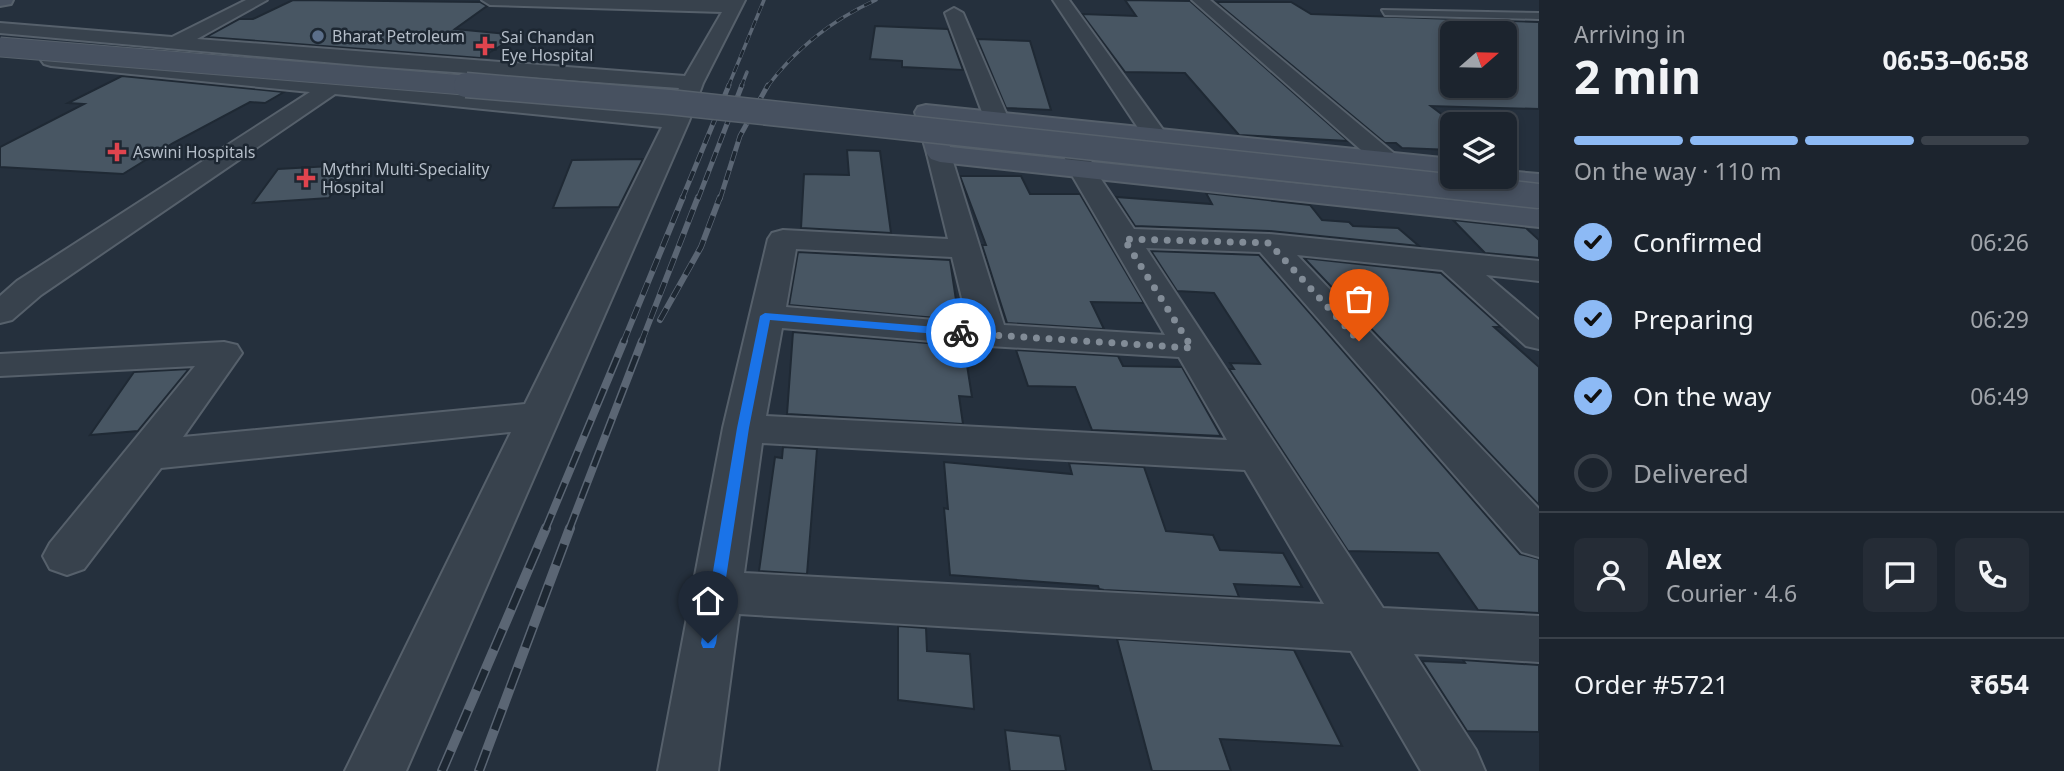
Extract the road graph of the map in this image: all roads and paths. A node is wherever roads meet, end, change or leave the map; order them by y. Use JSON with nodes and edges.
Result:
{"nodes":[{"id":1,"x":259,"y":0,"type":"edge"},
{"id":2,"x":490,"y":0,"type":"edge"},
{"id":3,"x":1061,"y":0,"type":"edge"},
{"id":4,"x":1200,"y":0,"type":"edge"},
{"id":5,"x":622,"y":2,"type":"edge"},
{"id":6,"x":734,"y":4,"type":"edge"},
{"id":7,"x":1385,"y":12,"type":"dead end"},
{"id":8,"x":954,"y":13,"type":"dead end"},
{"id":9,"x":1539,"y":16,"type":"edge"},
{"id":10,"x":0,"y":28,"type":"edge"},
{"id":11,"x":0,"y":36,"type":"edge"},
{"id":12,"x":175,"y":43,"type":"junction"},
{"id":13,"x":0,"y":47,"type":"edge"},
{"id":14,"x":0,"y":55,"type":"edge"},
{"id":15,"x":369,"y":60,"type":"junction"},
{"id":16,"x":692,"y":83,"type":"junction"},
{"id":17,"x":331,"y":88,"type":"junction"},
{"id":18,"x":997,"y":120,"type":"junction"},
{"id":19,"x":677,"y":121,"type":"junction"},
{"id":20,"x":1066,"y":129,"type":"junction"},
{"id":21,"x":1157,"y":138,"type":"junction"},
{"id":22,"x":940,"y":154,"type":"junction"},
{"id":23,"x":1387,"y":160,"type":"junction"},
{"id":24,"x":1440,"y":166,"type":"edge"},
{"id":25,"x":1082,"y":170,"type":"junction"},
{"id":26,"x":1440,"y":172,"type":"edge"},
{"id":27,"x":1517,"y":173,"type":"edge"},
{"id":28,"x":1539,"y":175,"type":"edge"},
{"id":29,"x":1517,"y":180,"type":"edge"},
{"id":30,"x":1539,"y":182,"type":"edge"},
{"id":31,"x":1536,"y":214,"type":"edge"},
{"id":32,"x":1124,"y":239,"type":"junction"},
{"id":33,"x":1269,"y":243,"type":"junction"},
{"id":34,"x":967,"y":249,"type":"junction"},
{"id":35,"x":1450,"y":261,"type":"junction"},
{"id":36,"x":1539,"y":271,"type":"edge"},
{"id":37,"x":15,"y":289,"type":"edge"},
{"id":38,"x":0,"y":313,"type":"edge"},
{"id":39,"x":765,"y":316,"type":"junction"},
{"id":40,"x":989,"y":335,"type":"junction"},
{"id":41,"x":1539,"y":338,"type":"edge"},
{"id":42,"x":1192,"y":348,"type":"junction"},
{"id":43,"x":0,"y":365,"type":"edge"},
{"id":44,"x":541,"y":416,"type":"junction"},
{"id":45,"x":743,"y":428,"type":"junction"},
{"id":46,"x":148,"y":455,"type":"junction"},
{"id":47,"x":1259,"y":456,"type":"junction"},
{"id":48,"x":1539,"y":539,"type":"edge"},
{"id":49,"x":67,"y":556,"type":"dead end"},
{"id":50,"x":716,"y":592,"type":"junction"},
{"id":51,"x":1367,"y":629,"type":"junction"},
{"id":52,"x":1539,"y":639,"type":"edge"},
{"id":53,"x":375,"y":771,"type":"edge"},
{"id":54,"x":688,"y":771,"type":"edge"},
{"id":55,"x":1455,"y":771,"type":"edge"}],
"edges":[{"from":1,"to":12,"type":"street"},
{"from":2,"to":5,"type":"street"},
{"from":3,"to":21,"type":"street"},
{"from":4,"to":23,"type":"street"},
{"from":5,"to":6,"type":"street"},
{"from":6,"to":16,"type":"street"},
{"from":7,"to":9,"type":"lane"},
{"from":8,"to":18,"type":"street"},
{"from":10,"to":12,"type":"street"},
{"from":11,"to":26,"type":"main road"},
{"from":12,"to":15,"type":"street"},
{"from":13,"to":31,"type":"main road","bridge":true},
{"from":14,"to":17,"type":"street"},
{"from":15,"to":16,"type":"street"},
{"from":15,"to":17,"type":"street"},
{"from":16,"to":19,"type":"street"},
{"from":17,"to":19,"type":"street"},
{"from":17,"to":37,"type":"street"},
{"from":18,"to":20,"type":"main road"},
{"from":18,"to":22,"type":"main road"},
{"from":19,"to":44,"type":"street"},
{"from":20,"to":21,"type":"main road"},
{"from":20,"to":25,"type":"street"},
{"from":21,"to":23,"type":"main road"},
{"from":22,"to":25,"type":"main road"},
{"from":22,"to":34,"type":"street"},
{"from":23,"to":24,"type":"main road"},
{"from":25,"to":31,"type":"main road"},
{"from":25,"to":32,"type":"street"},
{"from":27,"to":28,"type":"main road"},
{"from":29,"to":30,"type":"main road"},
{"from":32,"to":33,"type":"street"},
{"from":32,"to":42,"type":"street"},
{"from":33,"to":35,"type":"street"},
{"from":33,"to":48,"type":"street"},
{"from":34,"to":39,"type":"street"},
{"from":34,"to":40,"type":"street"},
{"from":35,"to":36,"type":"street"},
{"from":35,"to":41,"type":"street"},
{"from":37,"to":38,"type":"street"},
{"from":39,"to":40,"type":"street"},
{"from":39,"to":45,"type":"street"},
{"from":40,"to":42,"type":"street"},
{"from":42,"to":47,"type":"street"},
{"from":43,"to":46,"type":"street"},
{"from":44,"to":46,"type":"street"},
{"from":44,"to":53,"type":"street"},
{"from":45,"to":47,"type":"street"},
{"from":45,"to":50,"type":"street"},
{"from":46,"to":49,"type":"street"},
{"from":47,"to":51,"type":"street"},
{"from":50,"to":51,"type":"street"},
{"from":50,"to":54,"type":"street"},
{"from":51,"to":52,"type":"street"},
{"from":51,"to":55,"type":"street"}]}
